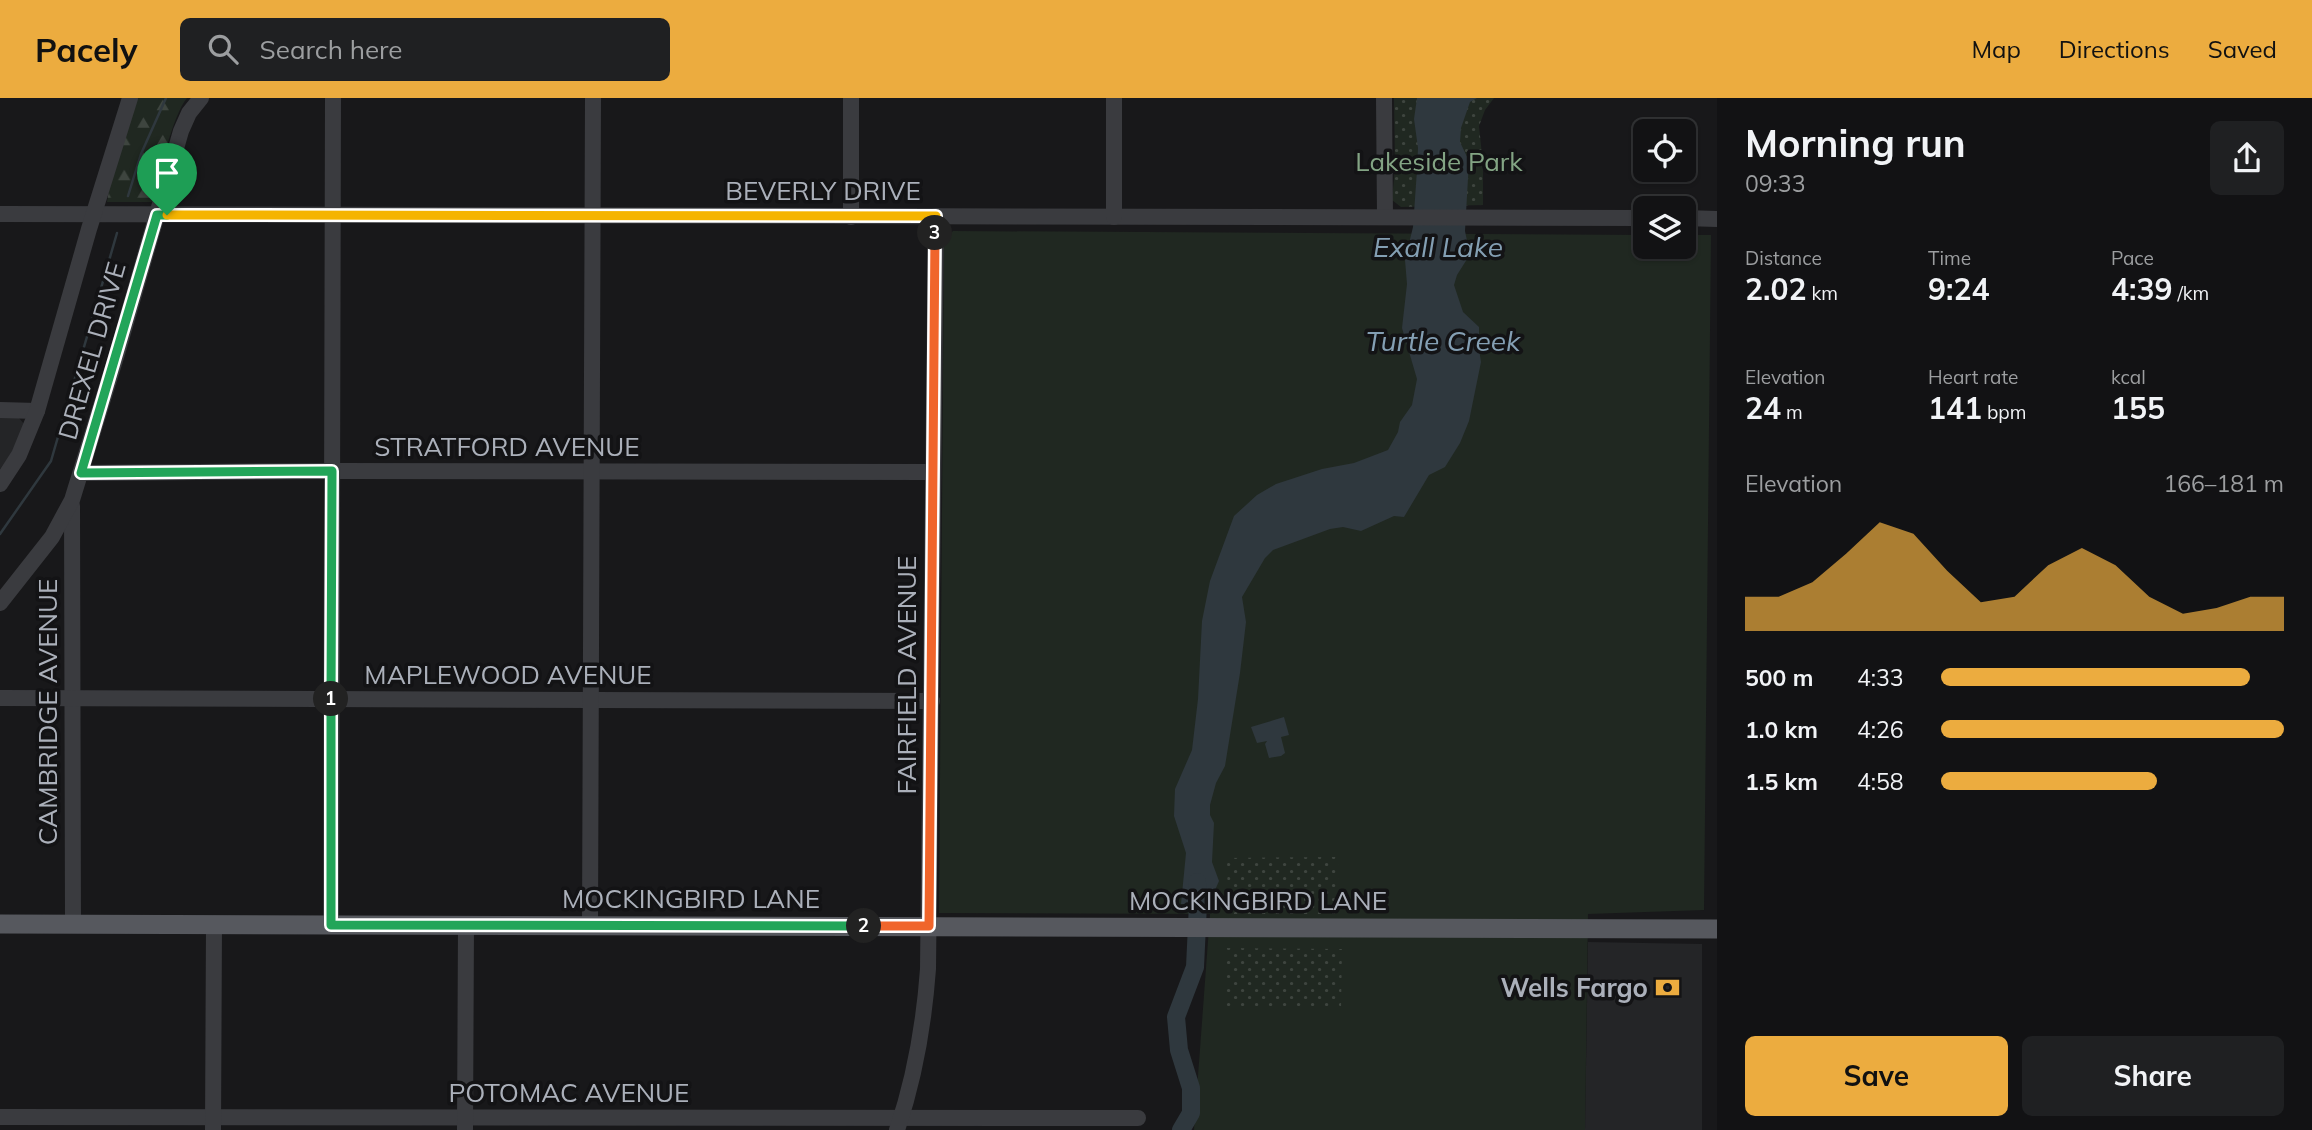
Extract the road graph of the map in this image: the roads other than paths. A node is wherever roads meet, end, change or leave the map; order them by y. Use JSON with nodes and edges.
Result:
{"nodes":[{"id":1,"x":130,"y":98,"type":"edge"},
{"id":2,"x":201,"y":98,"type":"edge"},
{"id":3,"x":333,"y":98,"type":"edge"},
{"id":4,"x":593,"y":98,"type":"edge"},
{"id":5,"x":851,"y":98,"type":"edge"},
{"id":6,"x":1114,"y":98,"type":"edge"},
{"id":7,"x":1384,"y":98,"type":"edge"},
{"id":8,"x":0,"y":214,"type":"edge"},
{"id":9,"x":94,"y":214,"type":"junction"},
{"id":10,"x":157,"y":215,"type":"junction"},
{"id":11,"x":333,"y":215,"type":"junction"},
{"id":12,"x":592,"y":216,"type":"junction"},
{"id":13,"x":851,"y":216,"type":"junction"},
{"id":14,"x":936,"y":216,"type":"junction"},
{"id":15,"x":1114,"y":217,"type":"junction"},
{"id":16,"x":1385,"y":217,"type":"junction"},
{"id":17,"x":1633,"y":218,"type":"edge"},
{"id":18,"x":1696,"y":218,"type":"edge"},
{"id":19,"x":1717,"y":219,"type":"edge"},
{"id":20,"x":0,"y":411,"type":"edge"},
{"id":21,"x":37,"y":411,"type":"junction"},
{"id":22,"x":332,"y":471,"type":"junction"},
{"id":23,"x":593,"y":471,"type":"junction"},
{"id":24,"x":933,"y":472,"type":"junction"},
{"id":25,"x":81,"y":473,"type":"junction"},
{"id":26,"x":0,"y":484,"type":"edge"},
{"id":27,"x":72,"y":500,"type":"junction"},
{"id":28,"x":0,"y":603,"type":"edge"},
{"id":29,"x":0,"y":698,"type":"edge"},
{"id":30,"x":73,"y":698,"type":"junction"},
{"id":31,"x":331,"y":699,"type":"junction"},
{"id":32,"x":591,"y":701,"type":"junction"},
{"id":33,"x":932,"y":701,"type":"junction"},
{"id":34,"x":0,"y":925,"type":"edge"},
{"id":35,"x":73,"y":925,"type":"junction"},
{"id":36,"x":214,"y":925,"type":"junction"},
{"id":37,"x":331,"y":925,"type":"junction"},
{"id":38,"x":466,"y":925,"type":"junction"},
{"id":39,"x":590,"y":925,"type":"junction"},
{"id":40,"x":929,"y":926,"type":"junction"},
{"id":41,"x":1717,"y":929,"type":"edge"},
{"id":42,"x":0,"y":1117,"type":"edge"},
{"id":43,"x":1138,"y":1118,"type":"dead end"},
{"id":44,"x":213,"y":1123,"type":"edge"},
{"id":45,"x":465,"y":1124,"type":"edge"},
{"id":46,"x":899,"y":1124,"type":"edge"}],
"edges":[{"from":1,"to":9,"type":"street"},
{"from":2,"to":10,"type":"street","name":"DREXEL DRIVE"},
{"from":3,"to":11,"type":"street"},
{"from":4,"to":12,"type":"street"},
{"from":5,"to":13,"type":"street"},
{"from":6,"to":15,"type":"street"},
{"from":7,"to":16,"type":"street"},
{"from":8,"to":9,"type":"street","name":"BEVERLY DRIVE"},
{"from":9,"to":10,"type":"street","name":"BEVERLY DRIVE"},
{"from":9,"to":21,"type":"street"},
{"from":10,"to":11,"type":"street","name":"BEVERLY DRIVE"},
{"from":10,"to":25,"type":"street","name":"DREXEL DRIVE"},
{"from":11,"to":12,"type":"street","name":"BEVERLY DRIVE"},
{"from":11,"to":22,"type":"street"},
{"from":12,"to":13,"type":"street","name":"BEVERLY DRIVE"},
{"from":12,"to":23,"type":"street"},
{"from":13,"to":14,"type":"street","name":"BEVERLY DRIVE"},
{"from":14,"to":15,"type":"street","name":"BEVERLY DRIVE"},
{"from":14,"to":24,"type":"street","name":"FAIRFIELD AVENUE"},
{"from":15,"to":16,"type":"street","name":"BEVERLY DRIVE"},
{"from":16,"to":17,"type":"street","name":"BEVERLY DRIVE"},
{"from":18,"to":19,"type":"street"},
{"from":20,"to":21,"type":"street"},
{"from":21,"to":26,"type":"street"},
{"from":22,"to":23,"type":"street","name":"STRATFORD AVENUE"},
{"from":22,"to":25,"type":"street","name":"STRATFORD AVENUE"},
{"from":22,"to":31,"type":"street"},
{"from":23,"to":24,"type":"street","name":"STRATFORD AVENUE"},
{"from":23,"to":32,"type":"street"},
{"from":24,"to":33,"type":"street","name":"FAIRFIELD AVENUE"},
{"from":25,"to":27,"type":"street","name":"DREXEL DRIVE"},
{"from":27,"to":28,"type":"street","name":"DREXEL DRIVE"},
{"from":27,"to":30,"type":"street","name":"CAMBRIDGE AVENUE"},
{"from":29,"to":30,"type":"street","name":"MAPLEWOOD AVENUE"},
{"from":30,"to":31,"type":"street","name":"MAPLEWOOD AVENUE"},
{"from":30,"to":35,"type":"street","name":"CAMBRIDGE AVENUE"},
{"from":31,"to":32,"type":"street","name":"MAPLEWOOD AVENUE"},
{"from":31,"to":37,"type":"street"},
{"from":32,"to":33,"type":"street","name":"MAPLEWOOD AVENUE"},
{"from":32,"to":39,"type":"street"},
{"from":33,"to":40,"type":"street","name":"FAIRFIELD AVENUE"},
{"from":34,"to":35,"type":"main road","name":"MOCKINGBIRD LANE"},
{"from":35,"to":36,"type":"main road","name":"MOCKINGBIRD LANE"},
{"from":36,"to":37,"type":"main road","name":"MOCKINGBIRD LANE"},
{"from":36,"to":44,"type":"street"},
{"from":37,"to":38,"type":"main road","name":"MOCKINGBIRD LANE"},
{"from":38,"to":39,"type":"main road","name":"MOCKINGBIRD LANE"},
{"from":38,"to":45,"type":"street"},
{"from":39,"to":40,"type":"main road","name":"MOCKINGBIRD LANE"},
{"from":40,"to":41,"type":"main road","name":"MOCKINGBIRD LANE"},
{"from":40,"to":46,"type":"street","name":"FAIRFIELD AVENUE"},
{"from":42,"to":44,"type":"street","name":"POTOMAC AVENUE"},
{"from":43,"to":46,"type":"street","name":"POTOMAC AVENUE"},
{"from":44,"to":45,"type":"street","name":"POTOMAC AVENUE"},
{"from":45,"to":46,"type":"street","name":"POTOMAC AVENUE"}]}
